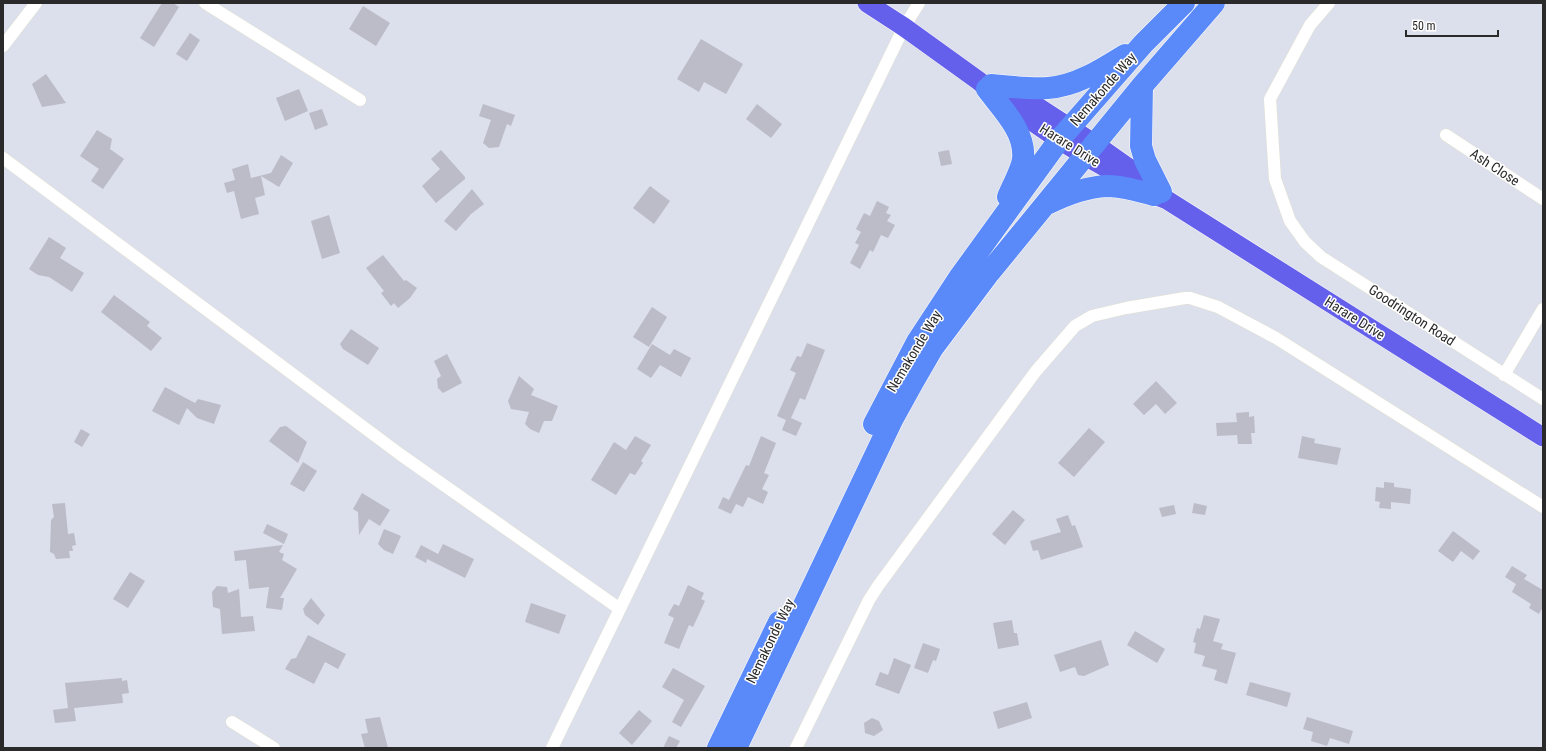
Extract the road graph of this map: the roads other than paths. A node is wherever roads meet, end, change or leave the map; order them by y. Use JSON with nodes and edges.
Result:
{"nodes":[{"id":1,"x":36,"y":3,"type":"edge"},
{"id":2,"x":205,"y":3,"type":"edge"},
{"id":3,"x":867,"y":3,"type":"edge"},
{"id":4,"x":920,"y":3,"type":"edge"},
{"id":5,"x":1184,"y":3,"type":"edge"},
{"id":6,"x":1214,"y":3,"type":"edge"},
{"id":7,"x":1328,"y":3,"type":"edge"},
{"id":8,"x":904,"y":27,"type":"junction"},
{"id":9,"x":1143,"y":44,"type":"junction"},
{"id":10,"x":3,"y":46,"type":"edge"},
{"id":11,"x":986,"y":85,"type":"junction"},
{"id":12,"x":1142,"y":86,"type":"junction"},
{"id":13,"x":360,"y":100,"type":"dead end"},
{"id":14,"x":1064,"y":134,"type":"junction"},
{"id":15,"x":1446,"y":135,"type":"dead end"},
{"id":16,"x":1090,"y":150,"type":"junction"},
{"id":17,"x":3,"y":158,"type":"edge"},
{"id":18,"x":1161,"y":196,"type":"junction"},
{"id":19,"x":1543,"y":198,"type":"edge"},
{"id":20,"x":1044,"y":205,"type":"junction"},
{"id":21,"x":994,"y":231,"type":"junction"},
{"id":22,"x":1543,"y":309,"type":"edge"},
{"id":23,"x":1504,"y":375,"type":"junction"},
{"id":24,"x":1543,"y":399,"type":"edge"},
{"id":25,"x":1543,"y":437,"type":"edge"},
{"id":26,"x":1543,"y":507,"type":"edge"},
{"id":27,"x":620,"y":609,"type":"junction"},
{"id":28,"x":232,"y":722,"type":"dead end"},
{"id":29,"x":274,"y":748,"type":"edge"},
{"id":30,"x":552,"y":748,"type":"edge"},
{"id":31,"x":718,"y":748,"type":"edge"},
{"id":32,"x":736,"y":748,"type":"edge"},
{"id":33,"x":796,"y":748,"type":"edge"}],
"edges":[{"from":1,"to":10,"type":"street"},
{"from":2,"to":13,"type":"street"},
{"from":3,"to":8,"type":"main road","name":"Harare Drive"},
{"from":4,"to":8,"type":"street"},
{"from":5,"to":9,"type":"highway","name":"Nemakonde Way"},
{"from":6,"to":12,"type":"highway","name":"Nemakonde Way"},
{"from":7,"to":23,"type":"street","name":"Goodrington Road"},
{"from":8,"to":11,"type":"main road","name":"Harare Drive"},
{"from":8,"to":27,"type":"street"},
{"from":9,"to":11,"type":"highway"},
{"from":9,"to":14,"type":"highway","name":"Nemakonde Way"},
{"from":11,"to":14,"type":"main road","name":"Harare Drive"},
{"from":11,"to":21,"type":"highway"},
{"from":12,"to":16,"type":"highway","name":"Nemakonde Way"},
{"from":12,"to":18,"type":"highway"},
{"from":14,"to":16,"type":"main road","name":"Harare Drive"},
{"from":14,"to":21,"type":"highway","name":"Nemakonde Way"},
{"from":15,"to":19,"type":"street","name":"Ash Close"},
{"from":16,"to":18,"type":"main road","name":"Harare Drive"},
{"from":16,"to":20,"type":"highway","name":"Nemakonde Way"},
{"from":17,"to":27,"type":"street"},
{"from":18,"to":20,"type":"highway"},
{"from":18,"to":25,"type":"main road","name":"Harare Drive"},
{"from":20,"to":32,"type":"highway","name":"Nemakonde Way"},
{"from":21,"to":31,"type":"highway","name":"Nemakonde Way"},
{"from":22,"to":23,"type":"street"},
{"from":23,"to":24,"type":"street","name":"Goodrington Road"},
{"from":26,"to":33,"type":"street"},
{"from":27,"to":30,"type":"street"},
{"from":28,"to":29,"type":"street"}]}
